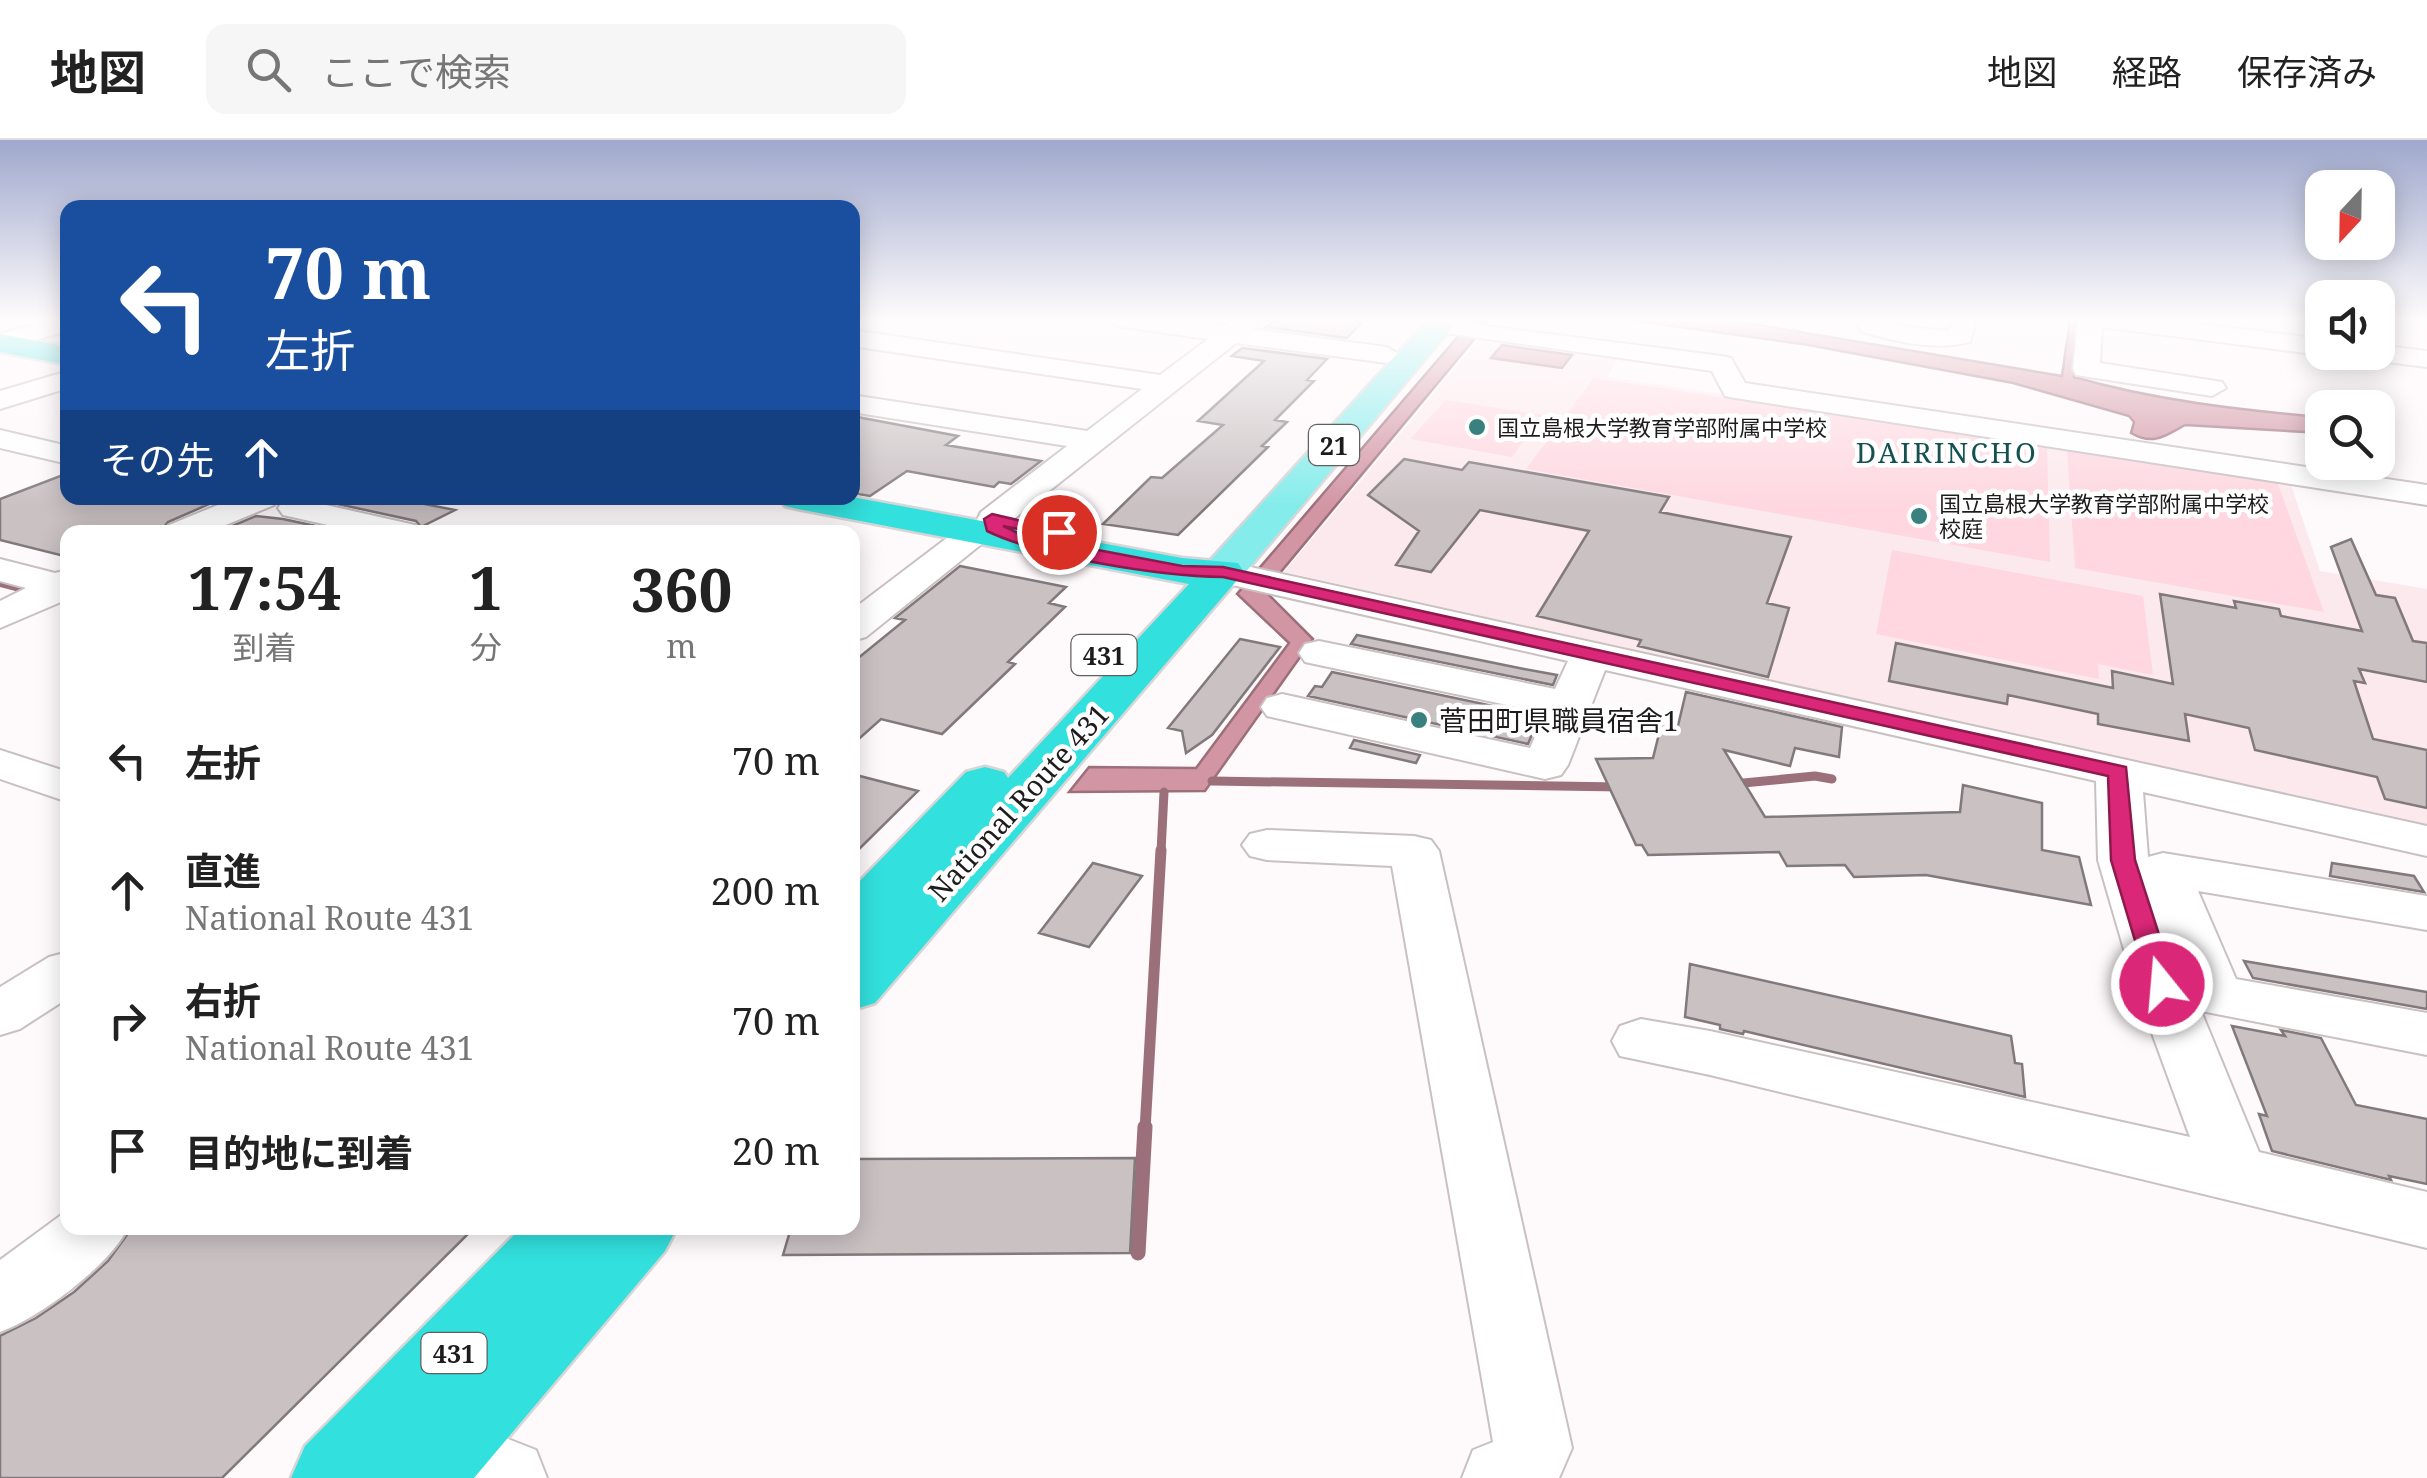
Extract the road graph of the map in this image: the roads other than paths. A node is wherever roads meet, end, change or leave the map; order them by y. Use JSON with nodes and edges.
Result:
{"nodes":[{"id":1,"x":1147,"y":381,"type":"edge"},
{"id":2,"x":1167,"y":381,"type":"edge"},
{"id":3,"x":1364,"y":381,"type":"edge"},
{"id":4,"x":1392,"y":381,"type":"edge"},
{"id":5,"x":1730,"y":381,"type":"edge"},
{"id":6,"x":2168,"y":381,"type":"edge"},
{"id":7,"x":60,"y":382,"type":"edge"},
{"id":8,"x":1164,"y":384,"type":"junction"},
{"id":9,"x":2212,"y":388,"type":"dead end"},
{"id":10,"x":0,"y":400,"type":"edge"},
{"id":11,"x":860,"y":404,"type":"edge"},
{"id":12,"x":0,"y":440,"type":"edge"},
{"id":13,"x":1092,"y":442,"type":"junction"},
{"id":14,"x":60,"y":453,"type":"edge"},
{"id":15,"x":860,"y":495,"type":"edge"},
{"id":16,"x":2427,"y":495,"type":"edge"},
{"id":17,"x":241,"y":505,"type":"edge"},
{"id":18,"x":301,"y":505,"type":"edge"},
{"id":19,"x":313,"y":505,"type":"edge"},
{"id":20,"x":841,"y":505,"type":"edge"},
{"id":21,"x":196,"y":525,"type":"edge"},
{"id":22,"x":255,"y":525,"type":"edge"},
{"id":23,"x":380,"y":525,"type":"edge"},
{"id":24,"x":996,"y":530,"type":"junction"},
{"id":25,"x":1200,"y":567,"type":"junction"},
{"id":26,"x":0,"y":570,"type":"edge"},
{"id":27,"x":46,"y":600,"type":"edge"},
{"id":28,"x":1356,"y":601,"type":"junction"},
{"id":29,"x":860,"y":624,"type":"edge"},
{"id":30,"x":0,"y":638,"type":"edge"},
{"id":31,"x":1319,"y":654,"type":"junction"},
{"id":32,"x":1591,"y":654,"type":"junction"},
{"id":33,"x":1570,"y":705,"type":"junction"},
{"id":34,"x":0,"y":764,"type":"edge"},
{"id":35,"x":2118,"y":772,"type":"junction"},
{"id":36,"x":1018,"y":774,"type":"junction"},
{"id":37,"x":60,"y":785,"type":"edge"},
{"id":38,"x":2427,"y":841,"type":"edge"},
{"id":39,"x":1267,"y":845,"type":"dead end"},
{"id":40,"x":2427,"y":913,"type":"edge"},
{"id":41,"x":860,"y":919,"type":"edge"},
{"id":42,"x":60,"y":976,"type":"edge"},
{"id":43,"x":860,"y":977,"type":"edge"},
{"id":44,"x":0,"y":1014,"type":"edge"},
{"id":45,"x":2427,"y":1034,"type":"edge"},
{"id":46,"x":1641,"y":1041,"type":"dead end"},
{"id":47,"x":2235,"y":1173,"type":"junction"},
{"id":48,"x":2427,"y":1220,"type":"edge"},
{"id":49,"x":85,"y":1235,"type":"edge"},
{"id":50,"x":564,"y":1235,"type":"edge"},
{"id":51,"x":632,"y":1235,"type":"edge"},
{"id":52,"x":0,"y":1301,"type":"edge"},
{"id":53,"x":420,"y":1472,"type":"edge"},
{"id":54,"x":336,"y":1478,"type":"edge"},
{"id":55,"x":508,"y":1478,"type":"edge"},
{"id":56,"x":1501,"y":1478,"type":"edge"}],
"edges":[{"from":1,"to":8,"type":"street"},
{"from":2,"to":8,"type":"street"},
{"from":3,"to":25,"type":"main road","number":"21"},
{"from":4,"to":25,"type":"main road","number":"21"},
{"from":5,"to":16,"type":"street"},
{"from":6,"to":9,"type":"street"},
{"from":7,"to":10,"type":"street"},
{"from":8,"to":13,"type":"street"},
{"from":11,"to":13,"type":"street"},
{"from":12,"to":14,"type":"street"},
{"from":13,"to":24,"type":"street"},
{"from":15,"to":24,"type":"highway"},
{"from":17,"to":21,"type":"street"},
{"from":18,"to":22,"type":"street"},
{"from":19,"to":23,"type":"street"},
{"from":20,"to":24,"type":"highway"},
{"from":24,"to":25,"type":"highway"},
{"from":24,"to":29,"type":"street"},
{"from":25,"to":28,"type":"street"},
{"from":25,"to":36,"type":"highway","name":"National Route 431","number":"431"},
{"from":26,"to":27,"type":"street"},
{"from":27,"to":30,"type":"street"},
{"from":28,"to":31,"type":"street"},
{"from":28,"to":32,"type":"street"},
{"from":31,"to":33,"type":"street"},
{"from":31,"to":33,"type":"street"},
{"from":32,"to":33,"type":"street"},
{"from":32,"to":35,"type":"street"},
{"from":34,"to":37,"type":"street"},
{"from":35,"to":38,"type":"street"},
{"from":35,"to":47,"type":"street"},
{"from":36,"to":41,"type":"highway","name":"National Route 431","number":"431"},
{"from":36,"to":43,"type":"highway","name":"National Route 431","number":"431"},
{"from":39,"to":56,"type":"street"},
{"from":40,"to":45,"type":"street"},
{"from":42,"to":44,"type":"street"},
{"from":46,"to":47,"type":"street"},
{"from":47,"to":48,"type":"street"},
{"from":49,"to":52,"type":"street"},
{"from":50,"to":54,"type":"highway","number":"431"},
{"from":51,"to":53,"type":"highway","number":"431"},
{"from":53,"to":55,"type":"street"}]}
